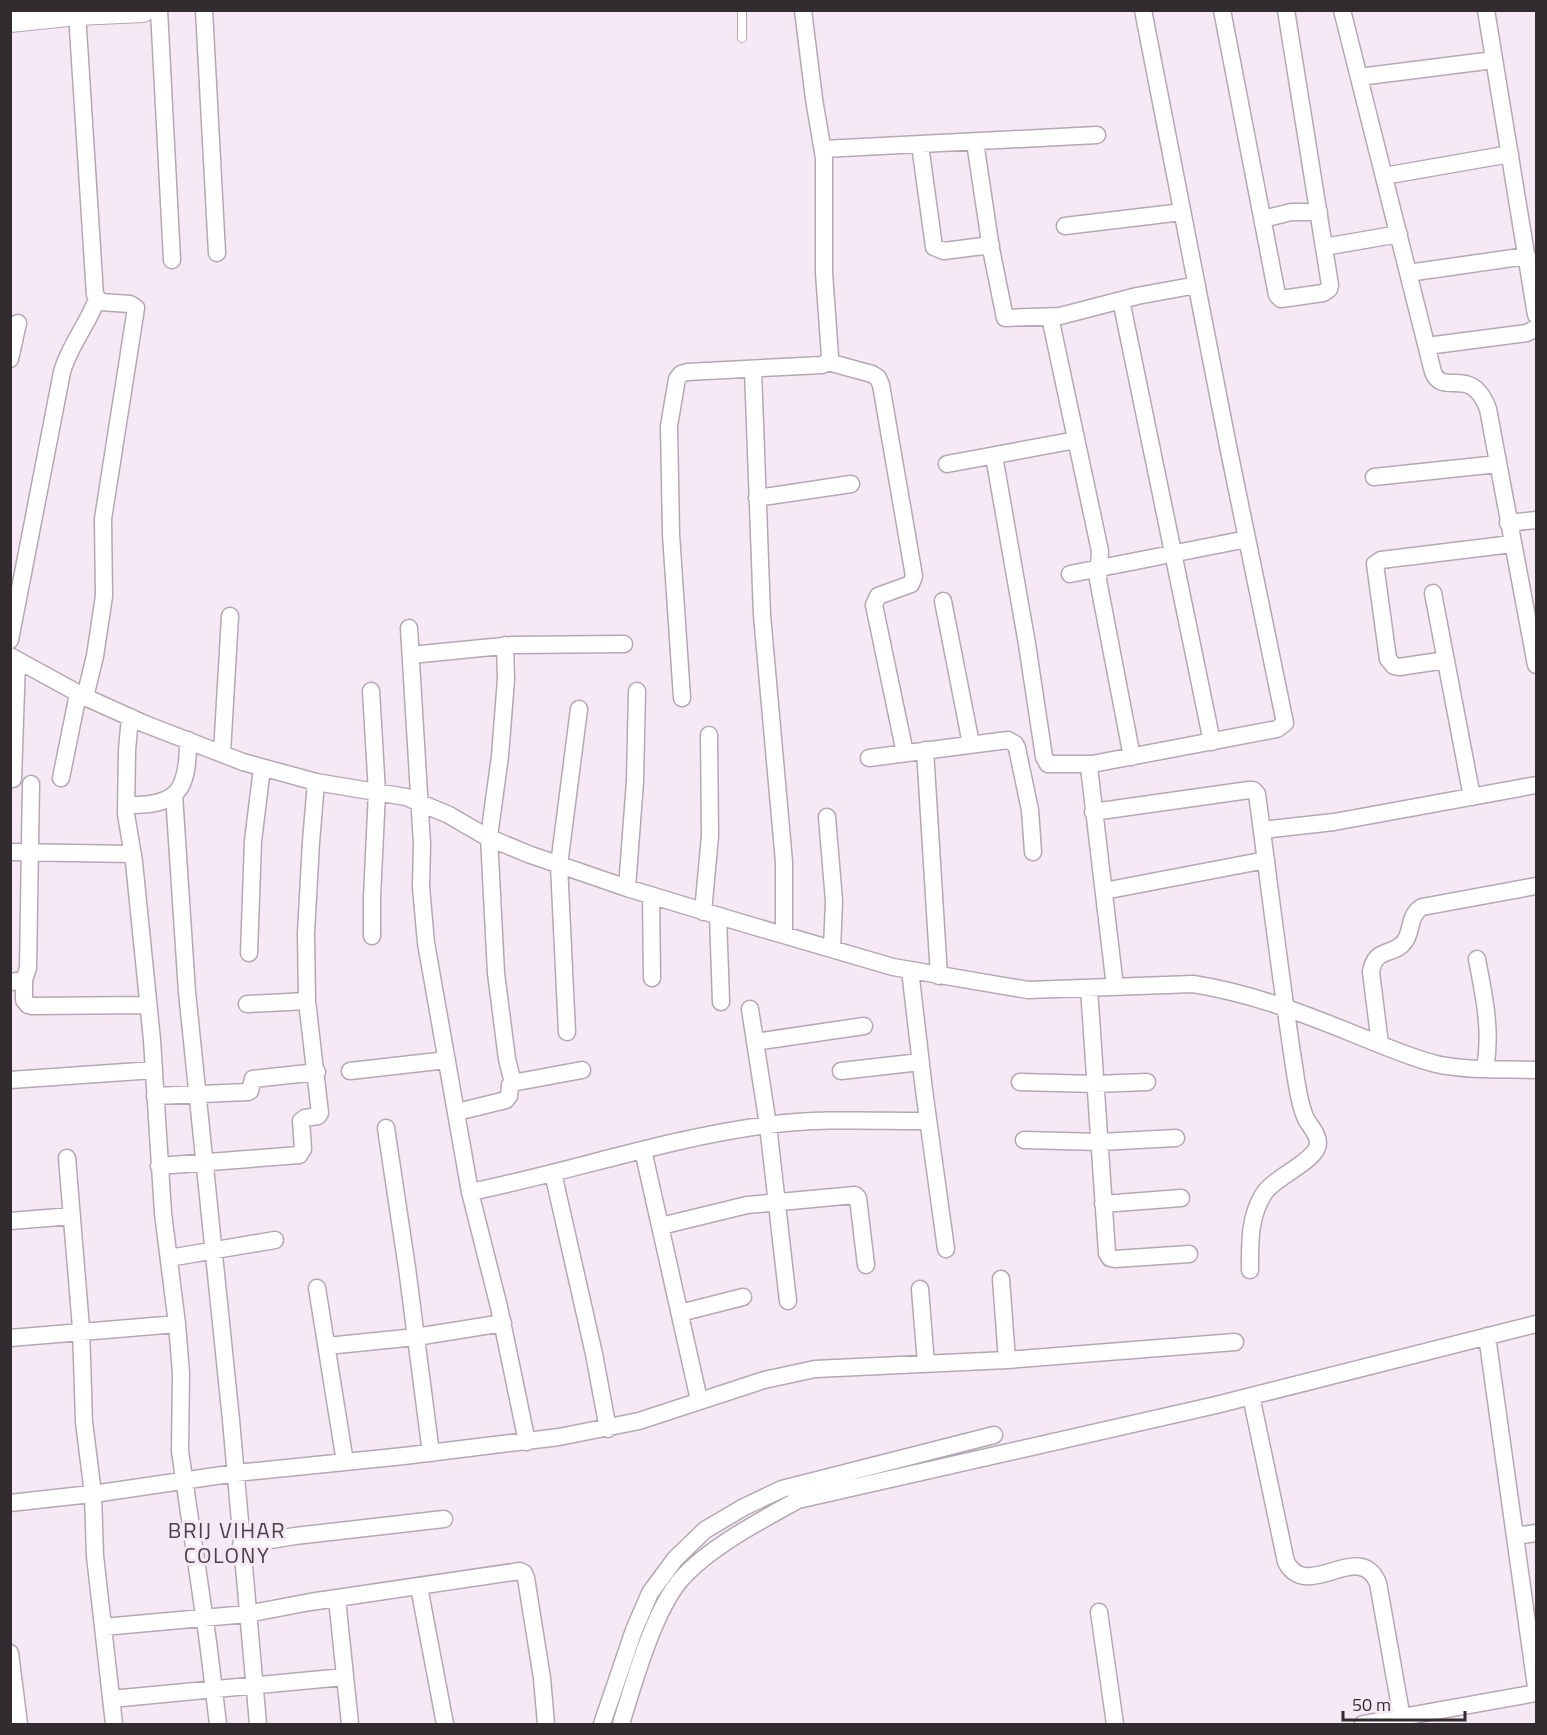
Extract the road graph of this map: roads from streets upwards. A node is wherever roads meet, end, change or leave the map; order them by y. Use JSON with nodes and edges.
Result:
{"nodes":[{"id":1,"x":143,"y":10,"type":"edge"},
{"id":2,"x":159,"y":10,"type":"edge"},
{"id":3,"x":204,"y":10,"type":"edge"},
{"id":4,"x":802,"y":10,"type":"edge"},
{"id":5,"x":1143,"y":10,"type":"edge"},
{"id":6,"x":1222,"y":10,"type":"edge"},
{"id":7,"x":1286,"y":10,"type":"edge"},
{"id":8,"x":1342,"y":10,"type":"edge"},
{"id":9,"x":1486,"y":10,"type":"edge"},
{"id":10,"x":101,"y":11,"type":"edge"},
{"id":11,"x":77,"y":13,"type":"junction"},
{"id":12,"x":10,"y":20,"type":"edge"},
{"id":13,"x":1494,"y":60,"type":"junction"},
{"id":14,"x":1359,"y":77,"type":"junction"},
{"id":15,"x":1097,"y":135,"type":"dead end"},
{"id":16,"x":975,"y":142,"type":"junction"},
{"id":17,"x":920,"y":145,"type":"junction"},
{"id":18,"x":822,"y":149,"type":"junction"},
{"id":19,"x":1510,"y":154,"type":"junction"},
{"id":20,"x":1384,"y":176,"type":"junction"},
{"id":21,"x":1182,"y":212,"type":"junction"},
{"id":22,"x":1319,"y":212,"type":"junction"},
{"id":23,"x":1263,"y":219,"type":"junction"},
{"id":24,"x":1065,"y":226,"type":"dead end"},
{"id":25,"x":1398,"y":234,"type":"junction"},
{"id":26,"x":991,"y":245,"type":"junction"},
{"id":27,"x":1324,"y":247,"type":"junction"},
{"id":28,"x":217,"y":253,"type":"dead end"},
{"id":29,"x":1527,"y":256,"type":"junction"},
{"id":30,"x":172,"y":260,"type":"dead end"},
{"id":31,"x":1408,"y":273,"type":"junction"},
{"id":32,"x":1197,"y":285,"type":"junction"},
{"id":33,"x":98,"y":298,"type":"junction"},
{"id":34,"x":1121,"y":300,"type":"junction"},
{"id":35,"x":1536,"y":315,"type":"edge"},
{"id":36,"x":1050,"y":317,"type":"junction"},
{"id":37,"x":18,"y":323,"type":"dead end"},
{"id":38,"x":1536,"y":328,"type":"edge"},
{"id":39,"x":1427,"y":346,"type":"junction"},
{"id":40,"x":10,"y":358,"type":"edge"},
{"id":41,"x":828,"y":362,"type":"junction"},
{"id":42,"x":753,"y":370,"type":"junction"},
{"id":43,"x":1076,"y":440,"type":"junction"},
{"id":44,"x":994,"y":456,"type":"junction"},
{"id":45,"x":947,"y":464,"type":"dead end"},
{"id":46,"x":1498,"y":464,"type":"junction"},
{"id":47,"x":1374,"y":477,"type":"dead end"},
{"id":48,"x":851,"y":484,"type":"dead end"},
{"id":49,"x":757,"y":498,"type":"junction"},
{"id":50,"x":1536,"y":520,"type":"edge"},
{"id":51,"x":1508,"y":523,"type":"junction"},
{"id":52,"x":1247,"y":539,"type":"junction"},
{"id":53,"x":1512,"y":544,"type":"junction"},
{"id":54,"x":1173,"y":555,"type":"junction"},
{"id":55,"x":1099,"y":567,"type":"junction"},
{"id":56,"x":1070,"y":574,"type":"dead end"},
{"id":57,"x":1433,"y":593,"type":"dead end"},
{"id":58,"x":943,"y":601,"type":"dead end"},
{"id":59,"x":230,"y":616,"type":"dead end"},
{"id":60,"x":409,"y":628,"type":"dead end"},
{"id":61,"x":10,"y":640,"type":"edge"},
{"id":62,"x":624,"y":644,"type":"dead end"},
{"id":63,"x":505,"y":645,"type":"junction"},
{"id":64,"x":411,"y":655,"type":"junction"},
{"id":65,"x":14,"y":658,"type":"edge"},
{"id":66,"x":1446,"y":660,"type":"junction"},
{"id":67,"x":1536,"y":665,"type":"edge"},
{"id":68,"x":371,"y":691,"type":"dead end"},
{"id":69,"x":637,"y":691,"type":"dead end"},
{"id":70,"x":81,"y":696,"type":"junction"},
{"id":71,"x":682,"y":698,"type":"dead end"},
{"id":72,"x":579,"y":709,"type":"dead end"},
{"id":73,"x":130,"y":717,"type":"junction"},
{"id":74,"x":709,"y":735,"type":"dead end"},
{"id":75,"x":188,"y":740,"type":"junction"},
{"id":76,"x":1212,"y":742,"type":"junction"},
{"id":77,"x":971,"y":744,"type":"junction"},
{"id":78,"x":925,"y":750,"type":"junction"},
{"id":79,"x":222,"y":753,"type":"junction"},
{"id":80,"x":904,"y":753,"type":"junction"},
{"id":81,"x":1132,"y":757,"type":"junction"},
{"id":82,"x":869,"y":758,"type":"dead end"},
{"id":83,"x":1092,"y":764,"type":"junction"},
{"id":84,"x":262,"y":768,"type":"junction"},
{"id":85,"x":13,"y":778,"type":"dead end"},
{"id":86,"x":61,"y":778,"type":"dead end"},
{"id":87,"x":316,"y":782,"type":"junction"},
{"id":88,"x":32,"y":784,"type":"dead end"},
{"id":89,"x":1536,"y":785,"type":"edge"},
{"id":90,"x":377,"y":792,"type":"junction"},
{"id":91,"x":174,"y":795,"type":"junction"},
{"id":92,"x":1472,"y":797,"type":"junction"},
{"id":93,"x":420,"y":802,"type":"junction"},
{"id":94,"x":127,"y":805,"type":"junction"},
{"id":95,"x":1094,"y":812,"type":"junction"},
{"id":96,"x":827,"y":817,"type":"dead end"},
{"id":97,"x":1262,"y":830,"type":"junction"},
{"id":98,"x":489,"y":837,"type":"junction"},
{"id":99,"x":10,"y":852,"type":"edge"},
{"id":100,"x":1033,"y":852,"type":"dead end"},
{"id":101,"x":30,"y":853,"type":"junction"},
{"id":102,"x":133,"y":854,"type":"junction"},
{"id":103,"x":1266,"y":860,"type":"junction"},
{"id":104,"x":559,"y":865,"type":"junction"},
{"id":105,"x":1536,"y":886,"type":"edge"},
{"id":106,"x":627,"y":888,"type":"junction"},
{"id":107,"x":1104,"y":891,"type":"junction"},
{"id":108,"x":651,"y":895,"type":"junction"},
{"id":109,"x":711,"y":914,"type":"junction"},
{"id":110,"x":784,"y":935,"type":"junction"},
{"id":111,"x":372,"y":936,"type":"dead end"},
{"id":112,"x":832,"y":949,"type":"junction"},
{"id":113,"x":249,"y":953,"type":"dead end"},
{"id":114,"x":1477,"y":959,"type":"dead end"},
{"id":115,"x":910,"y":970,"type":"junction"},
{"id":116,"x":939,"y":976,"type":"junction"},
{"id":117,"x":652,"y":978,"type":"dead end"},
{"id":118,"x":17,"y":981,"type":"edge"},
{"id":119,"x":1115,"y":987,"type":"junction"},
{"id":120,"x":1089,"y":988,"type":"junction"},
{"id":121,"x":307,"y":1001,"type":"junction"},
{"id":122,"x":721,"y":1002,"type":"dead end"},
{"id":123,"x":247,"y":1004,"type":"dead end"},
{"id":124,"x":148,"y":1005,"type":"junction"},
{"id":125,"x":1284,"y":1007,"type":"junction"},
{"id":126,"x":750,"y":1009,"type":"dead end"},
{"id":127,"x":864,"y":1026,"type":"dead end"},
{"id":128,"x":567,"y":1032,"type":"dead end"},
{"id":129,"x":755,"y":1042,"type":"junction"},
{"id":130,"x":1380,"y":1044,"type":"junction"},
{"id":131,"x":447,"y":1060,"type":"junction"},
{"id":132,"x":921,"y":1062,"type":"junction"},
{"id":133,"x":1485,"y":1069,"type":"junction"},
{"id":134,"x":154,"y":1070,"type":"junction"},
{"id":135,"x":582,"y":1070,"type":"dead end"},
{"id":136,"x":1536,"y":1070,"type":"edge"},
{"id":137,"x":350,"y":1071,"type":"dead end"},
{"id":138,"x":841,"y":1071,"type":"dead end"},
{"id":139,"x":317,"y":1072,"type":"junction"},
{"id":140,"x":10,"y":1080,"type":"edge"},
{"id":141,"x":1020,"y":1082,"type":"dead end"},
{"id":142,"x":1147,"y":1082,"type":"dead end"},
{"id":143,"x":513,"y":1083,"type":"junction"},
{"id":144,"x":1095,"y":1084,"type":"junction"},
{"id":145,"x":198,"y":1094,"type":"junction"},
{"id":146,"x":155,"y":1096,"type":"junction"},
{"id":147,"x":456,"y":1112,"type":"junction"},
{"id":148,"x":928,"y":1121,"type":"junction"},
{"id":149,"x":768,"y":1125,"type":"junction"},
{"id":150,"x":386,"y":1128,"type":"dead end"},
{"id":151,"x":1176,"y":1138,"type":"dead end"},
{"id":152,"x":1024,"y":1140,"type":"dead end"},
{"id":153,"x":1100,"y":1142,"type":"junction"},
{"id":154,"x":643,"y":1150,"type":"junction"},
{"id":155,"x":67,"y":1158,"type":"dead end"},
{"id":156,"x":205,"y":1163,"type":"junction"},
{"id":157,"x":159,"y":1166,"type":"junction"},
{"id":158,"x":553,"y":1173,"type":"junction"},
{"id":159,"x":470,"y":1192,"type":"junction"},
{"id":160,"x":1181,"y":1198,"type":"dead end"},
{"id":161,"x":777,"y":1203,"type":"junction"},
{"id":162,"x":1103,"y":1204,"type":"junction"},
{"id":163,"x":72,"y":1216,"type":"junction"},
{"id":164,"x":10,"y":1221,"type":"edge"},
{"id":165,"x":661,"y":1226,"type":"junction"},
{"id":166,"x":275,"y":1240,"type":"dead end"},
{"id":167,"x":946,"y":1249,"type":"dead end"},
{"id":168,"x":214,"y":1252,"type":"junction"},
{"id":169,"x":1189,"y":1254,"type":"dead end"},
{"id":170,"x":169,"y":1258,"type":"junction"},
{"id":171,"x":866,"y":1265,"type":"dead end"},
{"id":172,"x":1250,"y":1270,"type":"dead end"},
{"id":173,"x":1001,"y":1280,"type":"dead end"},
{"id":174,"x":317,"y":1288,"type":"dead end"},
{"id":175,"x":921,"y":1289,"type":"dead end"},
{"id":176,"x":743,"y":1297,"type":"dead end"},
{"id":177,"x":788,"y":1300,"type":"dead end"},
{"id":178,"x":680,"y":1313,"type":"junction"},
{"id":179,"x":503,"y":1323,"type":"junction"},
{"id":180,"x":177,"y":1324,"type":"junction"},
{"id":181,"x":1536,"y":1324,"type":"edge"},
{"id":182,"x":81,"y":1332,"type":"junction"},
{"id":183,"x":1487,"y":1336,"type":"junction"},
{"id":184,"x":416,"y":1337,"type":"junction"},
{"id":185,"x":10,"y":1338,"type":"edge"},
{"id":186,"x":1235,"y":1342,"type":"dead end"},
{"id":187,"x":327,"y":1346,"type":"junction"},
{"id":188,"x":1006,"y":1360,"type":"junction"},
{"id":189,"x":926,"y":1364,"type":"junction"},
{"id":190,"x":1251,"y":1396,"type":"junction"},
{"id":191,"x":699,"y":1400,"type":"junction"},
{"id":192,"x":608,"y":1429,"type":"junction"},
{"id":193,"x":994,"y":1435,"type":"dead end"},
{"id":194,"x":527,"y":1442,"type":"junction"},
{"id":195,"x":431,"y":1453,"type":"junction"},
{"id":196,"x":345,"y":1462,"type":"junction"},
{"id":197,"x":236,"y":1473,"type":"junction"},
{"id":198,"x":185,"y":1480,"type":"junction"},
{"id":199,"x":93,"y":1494,"type":"junction"},
{"id":200,"x":10,"y":1503,"type":"edge"},
{"id":201,"x":444,"y":1519,"type":"dead end"},
{"id":202,"x":1536,"y":1533,"type":"edge"},
{"id":203,"x":1515,"y":1536,"type":"junction"},
{"id":204,"x":241,"y":1545,"type":"junction"},
{"id":205,"x":419,"y":1587,"type":"junction"},
{"id":206,"x":337,"y":1599,"type":"junction"},
{"id":207,"x":1531,"y":1608,"type":"edge"},
{"id":208,"x":1099,"y":1612,"type":"dead end"},
{"id":209,"x":247,"y":1614,"type":"junction"},
{"id":210,"x":205,"y":1618,"type":"junction"},
{"id":211,"x":103,"y":1627,"type":"junction"},
{"id":212,"x":10,"y":1653,"type":"edge"},
{"id":213,"x":344,"y":1677,"type":"junction"},
{"id":214,"x":254,"y":1686,"type":"junction"},
{"id":215,"x":1536,"y":1687,"type":"edge"},
{"id":216,"x":213,"y":1689,"type":"junction"},
{"id":217,"x":1536,"y":1693,"type":"edge"},
{"id":218,"x":111,"y":1699,"type":"junction"},
{"id":219,"x":16,"y":1714,"type":"edge"},
{"id":220,"x":1403,"y":1721,"type":"edge"},
{"id":221,"x":114,"y":1725,"type":"edge"},
{"id":222,"x":218,"y":1725,"type":"edge"},
{"id":223,"x":258,"y":1725,"type":"edge"},
{"id":224,"x":350,"y":1725,"type":"edge"},
{"id":225,"x":445,"y":1725,"type":"edge"},
{"id":226,"x":546,"y":1725,"type":"edge"},
{"id":227,"x":602,"y":1725,"type":"edge"},
{"id":228,"x":621,"y":1725,"type":"edge"},
{"id":229,"x":1115,"y":1725,"type":"edge"},
{"id":230,"x":1363,"y":1725,"type":"edge"}],
"edges":[{"from":1,"to":10,"type":"street"},
{"from":2,"to":30,"type":"street"},
{"from":3,"to":28,"type":"street"},
{"from":4,"to":18,"type":"street"},
{"from":5,"to":21,"type":"street"},
{"from":6,"to":23,"type":"street"},
{"from":7,"to":22,"type":"street"},
{"from":8,"to":14,"type":"street"},
{"from":9,"to":13,"type":"street"},
{"from":10,"to":11,"type":"street"},
{"from":11,"to":12,"type":"street"},
{"from":11,"to":33,"type":"street"},
{"from":13,"to":14,"type":"street"},
{"from":13,"to":19,"type":"street"},
{"from":14,"to":20,"type":"street"},
{"from":15,"to":16,"type":"street"},
{"from":16,"to":17,"type":"street"},
{"from":16,"to":26,"type":"street"},
{"from":17,"to":18,"type":"street"},
{"from":17,"to":26,"type":"street"},
{"from":18,"to":41,"type":"street"},
{"from":19,"to":20,"type":"street"},
{"from":19,"to":29,"type":"street"},
{"from":20,"to":25,"type":"street"},
{"from":21,"to":24,"type":"street"},
{"from":21,"to":32,"type":"street"},
{"from":22,"to":23,"type":"street"},
{"from":22,"to":27,"type":"street"},
{"from":23,"to":27,"type":"street"},
{"from":25,"to":27,"type":"street"},
{"from":25,"to":31,"type":"street"},
{"from":26,"to":36,"type":"street"},
{"from":29,"to":31,"type":"street"},
{"from":29,"to":35,"type":"street"},
{"from":31,"to":39,"type":"street"},
{"from":32,"to":34,"type":"street"},
{"from":32,"to":52,"type":"street"},
{"from":33,"to":61,"type":"street"},
{"from":33,"to":70,"type":"street"},
{"from":34,"to":36,"type":"street"},
{"from":34,"to":54,"type":"street"},
{"from":36,"to":43,"type":"street"},
{"from":37,"to":40,"type":"street"},
{"from":38,"to":39,"type":"street"},
{"from":39,"to":46,"type":"street"},
{"from":41,"to":42,"type":"street"},
{"from":41,"to":80,"type":"street"},
{"from":42,"to":49,"type":"street"},
{"from":42,"to":71,"type":"street"},
{"from":43,"to":44,"type":"street"},
{"from":43,"to":55,"type":"street"},
{"from":44,"to":45,"type":"street"},
{"from":44,"to":83,"type":"street"},
{"from":46,"to":47,"type":"street"},
{"from":46,"to":51,"type":"street"},
{"from":48,"to":49,"type":"street"},
{"from":49,"to":110,"type":"street"},
{"from":50,"to":51,"type":"street"},
{"from":51,"to":53,"type":"street"},
{"from":52,"to":54,"type":"street"},
{"from":52,"to":76,"type":"street"},
{"from":53,"to":66,"type":"street"},
{"from":53,"to":67,"type":"street"},
{"from":54,"to":55,"type":"street"},
{"from":54,"to":76,"type":"street"},
{"from":55,"to":56,"type":"street"},
{"from":55,"to":81,"type":"street"},
{"from":57,"to":66,"type":"street"},
{"from":58,"to":77,"type":"street"},
{"from":59,"to":79,"type":"street"},
{"from":60,"to":64,"type":"street"},
{"from":62,"to":63,"type":"street"},
{"from":63,"to":64,"type":"street"},
{"from":63,"to":98,"type":"street"},
{"from":64,"to":93,"type":"street"},
{"from":65,"to":70,"type":"street"},
{"from":65,"to":85,"type":"street"},
{"from":66,"to":92,"type":"street"},
{"from":68,"to":90,"type":"street"},
{"from":69,"to":106,"type":"street"},
{"from":70,"to":73,"type":"street"},
{"from":70,"to":86,"type":"street"},
{"from":72,"to":104,"type":"street"},
{"from":73,"to":75,"type":"street"},
{"from":73,"to":94,"type":"street"},
{"from":74,"to":109,"type":"street"},
{"from":75,"to":79,"type":"street"},
{"from":75,"to":91,"type":"street"},
{"from":76,"to":81,"type":"street"},
{"from":77,"to":78,"type":"street"},
{"from":77,"to":100,"type":"street"},
{"from":78,"to":80,"type":"street"},
{"from":78,"to":116,"type":"street"},
{"from":79,"to":84,"type":"street"},
{"from":80,"to":82,"type":"street"},
{"from":81,"to":83,"type":"street"},
{"from":83,"to":95,"type":"street"},
{"from":84,"to":87,"type":"street"},
{"from":84,"to":113,"type":"street"},
{"from":87,"to":90,"type":"street"},
{"from":87,"to":121,"type":"street"},
{"from":88,"to":101,"type":"street"},
{"from":89,"to":92,"type":"street"},
{"from":90,"to":93,"type":"street"},
{"from":90,"to":111,"type":"street"},
{"from":91,"to":94,"type":"street"},
{"from":91,"to":145,"type":"street"},
{"from":92,"to":97,"type":"street"},
{"from":93,"to":98,"type":"street"},
{"from":93,"to":131,"type":"street"},
{"from":94,"to":102,"type":"street"},
{"from":95,"to":97,"type":"street"},
{"from":95,"to":107,"type":"street"},
{"from":96,"to":112,"type":"street"},
{"from":97,"to":103,"type":"street"},
{"from":98,"to":104,"type":"street"},
{"from":98,"to":143,"type":"street"},
{"from":99,"to":101,"type":"street"},
{"from":101,"to":102,"type":"street"},
{"from":101,"to":118,"type":"street"},
{"from":102,"to":124,"type":"street"},
{"from":103,"to":107,"type":"street"},
{"from":103,"to":125,"type":"street"},
{"from":104,"to":106,"type":"street"},
{"from":104,"to":128,"type":"street"},
{"from":105,"to":130,"type":"street"},
{"from":106,"to":108,"type":"street"},
{"from":107,"to":119,"type":"street"},
{"from":108,"to":109,"type":"street"},
{"from":108,"to":117,"type":"street"},
{"from":109,"to":110,"type":"street"},
{"from":109,"to":122,"type":"street"},
{"from":110,"to":112,"type":"street"},
{"from":112,"to":115,"type":"street"},
{"from":114,"to":133,"type":"street"},
{"from":115,"to":116,"type":"street"},
{"from":115,"to":132,"type":"street"},
{"from":116,"to":120,"type":"street"},
{"from":118,"to":124,"type":"street"},
{"from":119,"to":120,"type":"street"},
{"from":119,"to":125,"type":"street"},
{"from":120,"to":144,"type":"street"},
{"from":121,"to":123,"type":"street"},
{"from":121,"to":139,"type":"street"},
{"from":124,"to":134,"type":"street"},
{"from":125,"to":130,"type":"street"},
{"from":125,"to":172,"type":"street"},
{"from":126,"to":129,"type":"street"},
{"from":127,"to":129,"type":"street"},
{"from":129,"to":149,"type":"street"},
{"from":130,"to":133,"type":"street"},
{"from":131,"to":137,"type":"street"},
{"from":131,"to":147,"type":"street"},
{"from":132,"to":138,"type":"street"},
{"from":132,"to":148,"type":"street"},
{"from":133,"to":136,"type":"street"},
{"from":134,"to":140,"type":"street"},
{"from":134,"to":146,"type":"street"},
{"from":135,"to":143,"type":"street"},
{"from":139,"to":145,"type":"street"},
{"from":139,"to":156,"type":"street"},
{"from":141,"to":144,"type":"street"},
{"from":142,"to":144,"type":"street"},
{"from":143,"to":147,"type":"street"},
{"from":144,"to":153,"type":"street"},
{"from":145,"to":146,"type":"street"},
{"from":145,"to":156,"type":"street"},
{"from":146,"to":157,"type":"street"},
{"from":147,"to":159,"type":"street"},
{"from":148,"to":149,"type":"street"},
{"from":148,"to":167,"type":"street"},
{"from":149,"to":154,"type":"street"},
{"from":149,"to":161,"type":"street"},
{"from":150,"to":184,"type":"street"},
{"from":151,"to":153,"type":"street"},
{"from":152,"to":153,"type":"street"},
{"from":153,"to":162,"type":"street"},
{"from":154,"to":158,"type":"street"},
{"from":154,"to":165,"type":"street"},
{"from":155,"to":163,"type":"street"},
{"from":156,"to":157,"type":"street"},
{"from":156,"to":168,"type":"street"},
{"from":157,"to":170,"type":"street"},
{"from":158,"to":159,"type":"street"},
{"from":158,"to":192,"type":"street"},
{"from":159,"to":179,"type":"street"},
{"from":160,"to":162,"type":"street"},
{"from":161,"to":165,"type":"street"},
{"from":161,"to":171,"type":"street"},
{"from":161,"to":177,"type":"street"},
{"from":162,"to":169,"type":"street"},
{"from":163,"to":164,"type":"street"},
{"from":163,"to":182,"type":"street"},
{"from":165,"to":178,"type":"street"},
{"from":166,"to":168,"type":"street"},
{"from":168,"to":170,"type":"street"},
{"from":168,"to":197,"type":"street"},
{"from":170,"to":180,"type":"street"},
{"from":173,"to":188,"type":"street"},
{"from":174,"to":187,"type":"street"},
{"from":175,"to":189,"type":"street"},
{"from":176,"to":178,"type":"street"},
{"from":178,"to":191,"type":"street"},
{"from":179,"to":184,"type":"street"},
{"from":179,"to":194,"type":"street"},
{"from":180,"to":182,"type":"street"},
{"from":180,"to":198,"type":"street"},
{"from":181,"to":183,"type":"street"},
{"from":182,"to":185,"type":"street"},
{"from":182,"to":199,"type":"street"},
{"from":183,"to":190,"type":"street"},
{"from":183,"to":203,"type":"street"},
{"from":184,"to":187,"type":"street"},
{"from":184,"to":195,"type":"street"},
{"from":186,"to":188,"type":"street"},
{"from":187,"to":196,"type":"street"},
{"from":188,"to":189,"type":"street"},
{"from":189,"to":191,"type":"street"},
{"from":190,"to":220,"type":"street"},
{"from":190,"to":228,"type":"street"},
{"from":191,"to":192,"type":"street"},
{"from":192,"to":194,"type":"street"},
{"from":193,"to":227,"type":"street"},
{"from":194,"to":195,"type":"street"},
{"from":195,"to":196,"type":"street"},
{"from":196,"to":197,"type":"street"},
{"from":197,"to":198,"type":"street"},
{"from":197,"to":204,"type":"street"},
{"from":198,"to":199,"type":"street"},
{"from":198,"to":210,"type":"street"},
{"from":199,"to":200,"type":"street"},
{"from":199,"to":211,"type":"street"},
{"from":201,"to":204,"type":"street"},
{"from":202,"to":203,"type":"street"},
{"from":203,"to":207,"type":"street"},
{"from":204,"to":209,"type":"street"},
{"from":205,"to":206,"type":"street"},
{"from":205,"to":225,"type":"street"},
{"from":205,"to":226,"type":"street"},
{"from":206,"to":209,"type":"street"},
{"from":206,"to":213,"type":"street"},
{"from":207,"to":215,"type":"street"},
{"from":208,"to":229,"type":"street"},
{"from":209,"to":210,"type":"street"},
{"from":209,"to":214,"type":"street"},
{"from":210,"to":211,"type":"street"},
{"from":210,"to":216,"type":"street"},
{"from":211,"to":218,"type":"street"},
{"from":212,"to":219,"type":"street"},
{"from":213,"to":214,"type":"street"},
{"from":213,"to":224,"type":"street"},
{"from":214,"to":216,"type":"street"},
{"from":214,"to":223,"type":"street"},
{"from":216,"to":218,"type":"street"},
{"from":216,"to":222,"type":"street"},
{"from":217,"to":220,"type":"street"},
{"from":218,"to":221,"type":"street"},
{"from":220,"to":230,"type":"street"}]}
